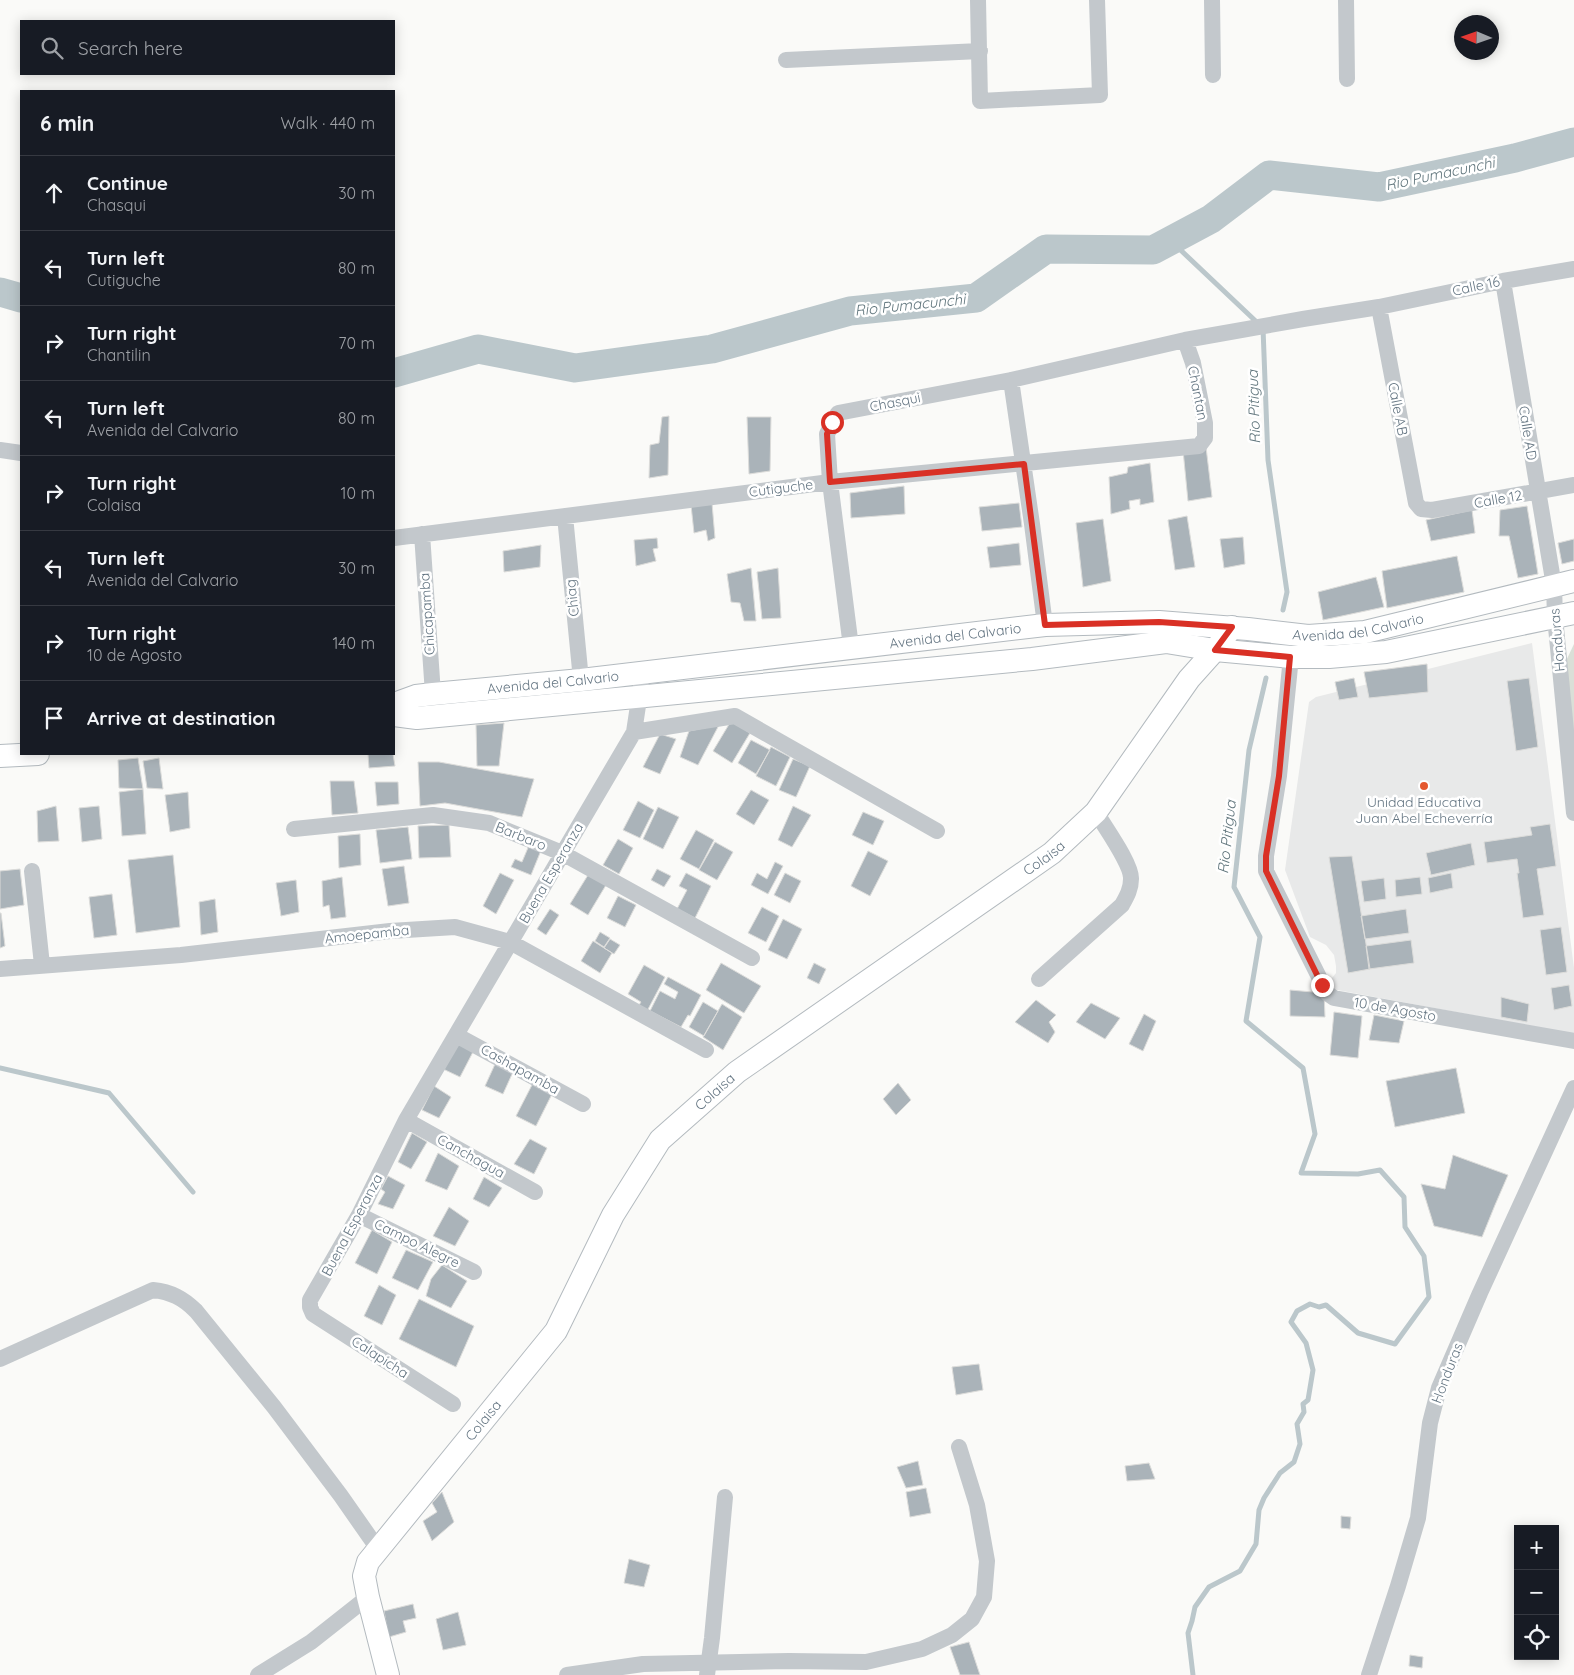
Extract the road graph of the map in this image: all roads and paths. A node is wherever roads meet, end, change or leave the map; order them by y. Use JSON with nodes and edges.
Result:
{"nodes":[{"id":1,"x":978,"y":0,"type":"edge"},
{"id":2,"x":1097,"y":0,"type":"edge"},
{"id":3,"x":1212,"y":0,"type":"edge"},
{"id":4,"x":1346,"y":0,"type":"edge"},
{"id":5,"x":980,"y":51,"type":"junction"},
{"id":6,"x":786,"y":60,"type":"dead end"},
{"id":7,"x":1213,"y":75,"type":"dead end"},
{"id":8,"x":1347,"y":79,"type":"dead end"},
{"id":9,"x":1574,"y":269,"type":"edge"},
{"id":10,"x":1503,"y":281,"type":"junction"},
{"id":11,"x":1379,"y":307,"type":"junction"},
{"id":12,"x":1303,"y":318,"type":"joint"},
{"id":13,"x":1185,"y":340,"type":"junction"},
{"id":14,"x":1011,"y":380,"type":"junction"},
{"id":15,"x":1199,"y":446,"type":"joint"},
{"id":16,"x":0,"y":450,"type":"edge"},
{"id":17,"x":20,"y":453,"type":"edge"},
{"id":18,"x":1024,"y":464,"type":"junction"},
{"id":19,"x":830,"y":482,"type":"junction"},
{"id":20,"x":1574,"y":485,"type":"edge"},
{"id":21,"x":1538,"y":492,"type":"junction"},
{"id":22,"x":1421,"y":509,"type":"joint"},
{"id":23,"x":565,"y":516,"type":"junction"},
{"id":24,"x":422,"y":534,"type":"junction"},
{"id":25,"x":395,"y":538,"type":"edge"},
{"id":26,"x":1564,"y":584,"type":"edge"},
{"id":27,"x":1564,"y":615,"type":"edge"},
{"id":28,"x":1045,"y":625,"type":"junction"},
{"id":29,"x":1232,"y":627,"type":"junction"},
{"id":30,"x":851,"y":647,"type":"junction"},
{"id":31,"x":1215,"y":650,"type":"junction"},
{"id":32,"x":1290,"y":657,"type":"junction"},
{"id":33,"x":643,"y":671,"type":"junction"},
{"id":34,"x":581,"y":680,"type":"junction"},
{"id":35,"x":433,"y":694,"type":"junction"},
{"id":36,"x":640,"y":697,"type":"junction"},
{"id":37,"x":395,"y":704,"type":"edge"},
{"id":38,"x":395,"y":716,"type":"edge"},
{"id":39,"x":634,"y":732,"type":"junction"},
{"id":40,"x":20,"y":755,"type":"edge"},
{"id":41,"x":0,"y":756,"type":"edge"},
{"id":42,"x":1096,"y":812,"type":"junction"},
{"id":43,"x":1574,"y":813,"type":"edge"},
{"id":44,"x":294,"y":829,"type":"dead end"},
{"id":45,"x":937,"y":831,"type":"dead end"},
{"id":46,"x":562,"y":853,"type":"junction"},
{"id":47,"x":32,"y":871,"type":"dead end"},
{"id":48,"x":510,"y":942,"type":"junction"},
{"id":49,"x":752,"y":958,"type":"dead end"},
{"id":50,"x":42,"y":965,"type":"junction"},
{"id":51,"x":0,"y":969,"type":"edge"},
{"id":52,"x":1039,"y":979,"type":"dead end"},
{"id":53,"x":456,"y":1035,"type":"junction"},
{"id":54,"x":1574,"y":1041,"type":"edge"},
{"id":55,"x":706,"y":1050,"type":"dead end"},
{"id":56,"x":1574,"y":1088,"type":"edge"},
{"id":57,"x":583,"y":1104,"type":"dead end"},
{"id":58,"x":406,"y":1120,"type":"junction"},
{"id":59,"x":535,"y":1192,"type":"dead end"},
{"id":60,"x":359,"y":1215,"type":"junction"},
{"id":61,"x":474,"y":1272,"type":"dead end"},
{"id":62,"x":310,"y":1308,"type":"joint"},
{"id":63,"x":0,"y":1359,"type":"edge"},
{"id":64,"x":453,"y":1404,"type":"dead end"},
{"id":65,"x":959,"y":1447,"type":"dead end"},
{"id":66,"x":725,"y":1497,"type":"dead end"},
{"id":67,"x":378,"y":1549,"type":"junction"},
{"id":68,"x":368,"y":1597,"type":"junction"},
{"id":69,"x":708,"y":1669,"type":"edge"},
{"id":70,"x":258,"y":1675,"type":"edge"},
{"id":71,"x":388,"y":1675,"type":"edge"},
{"id":72,"x":567,"y":1675,"type":"edge"},
{"id":73,"x":1369,"y":1675,"type":"edge"}],
"edges":[{"from":1,"to":5,"type":"street"},
{"from":2,"to":5,"type":"street"},
{"from":3,"to":7,"type":"street"},
{"from":4,"to":8,"type":"street"},
{"from":5,"to":6,"type":"street"},
{"from":9,"to":10,"type":"street","name":"Calle 16"},
{"from":10,"to":11,"type":"street","name":"Calle 16"},
{"from":10,"to":21,"type":"street","name":"Calle AD"},
{"from":11,"to":12,"type":"street","name":"Calle 16"},
{"from":11,"to":22,"type":"street","name":"Calle AB"},
{"from":12,"to":13,"type":"street","name":"Chasqui"},
{"from":13,"to":14,"type":"street","name":"Chasqui"},
{"from":13,"to":15,"type":"street","name":"Chantan"},
{"from":14,"to":18,"type":"street"},
{"from":14,"to":19,"type":"street","name":"Chasqui"},
{"from":15,"to":18,"type":"street","name":"Cutiguche"},
{"from":16,"to":17,"type":"street"},
{"from":18,"to":19,"type":"street","name":"Cutiguche"},
{"from":18,"to":28,"type":"street"},
{"from":19,"to":23,"type":"street","name":"Cutiguche"},
{"from":19,"to":30,"type":"street","name":"Chasqui"},
{"from":20,"to":21,"type":"street","name":"Calle 12"},
{"from":21,"to":22,"type":"street","name":"Calle 12"},
{"from":21,"to":26,"type":"street","name":"Calle AD"},
{"from":23,"to":24,"type":"street","name":"Cutiguche"},
{"from":23,"to":34,"type":"street","name":"Chiag"},
{"from":24,"to":25,"type":"street","name":"Cutiguche"},
{"from":24,"to":35,"type":"street","name":"Chicapamba"},
{"from":26,"to":27,"type":"street","name":"Honduras"},
{"from":26,"to":29,"type":"street","name":"Avenida del Calvario"},
{"from":27,"to":32,"type":"street","name":"Avenida del Calvario"},
{"from":27,"to":43,"type":"street","name":"Honduras"},
{"from":28,"to":29,"type":"street","name":"Avenida del Calvario"},
{"from":28,"to":30,"type":"street","name":"Avenida del Calvario"},
{"from":29,"to":31,"type":"street","name":"Colaisa"},
{"from":30,"to":33,"type":"street","name":"Avenida del Calvario"},
{"from":31,"to":32,"type":"street","name":"Avenida del Calvario"},
{"from":31,"to":36,"type":"street","name":"Avenida del Calvario"},
{"from":31,"to":42,"type":"street","name":"Colaisa"},
{"from":32,"to":54,"type":"street","name":"10 de Agosto"},
{"from":33,"to":34,"type":"street","name":"Avenida del Calvario"},
{"from":33,"to":36,"type":"street"},
{"from":34,"to":35,"type":"street","name":"Avenida del Calvario"},
{"from":35,"to":37,"type":"street","name":"Avenida del Calvario"},
{"from":36,"to":38,"type":"street","name":"Avenida del Calvario"},
{"from":36,"to":39,"type":"street"},
{"from":39,"to":45,"type":"street"},
{"from":39,"to":46,"type":"street","name":"Buena Esperanza"},
{"from":40,"to":41,"type":"street"},
{"from":42,"to":52,"type":"street"},
{"from":42,"to":67,"type":"street","name":"Colaisa"},
{"from":44,"to":46,"type":"street","name":"Barbaro"},
{"from":46,"to":48,"type":"street","name":"Buena Esperanza"},
{"from":46,"to":49,"type":"street","name":"Barbaro"},
{"from":47,"to":50,"type":"street"},
{"from":48,"to":50,"type":"street","name":"Amoepamba"},
{"from":48,"to":53,"type":"street","name":"Buena Esperanza"},
{"from":48,"to":55,"type":"street","name":"Amoepamba"},
{"from":50,"to":51,"type":"street","name":"Amoepamba"},
{"from":53,"to":57,"type":"street","name":"Cashapamba"},
{"from":53,"to":58,"type":"street","name":"Buena Esperanza"},
{"from":56,"to":73,"type":"street","name":"Honduras"},
{"from":58,"to":59,"type":"street","name":"Canchagua"},
{"from":58,"to":60,"type":"street","name":"Buena Esperanza"},
{"from":60,"to":61,"type":"street","name":"Campo Alegre"},
{"from":60,"to":62,"type":"street","name":"Buena Esperanza"},
{"from":62,"to":64,"type":"street","name":"Calapicha"},
{"from":63,"to":67,"type":"street"},
{"from":65,"to":69,"type":"street"},
{"from":66,"to":69,"type":"street"},
{"from":67,"to":68,"type":"street","name":"Colaisa"},
{"from":68,"to":70,"type":"street"},
{"from":68,"to":71,"type":"street","name":"Colaisa"},
{"from":69,"to":72,"type":"street"}]}
